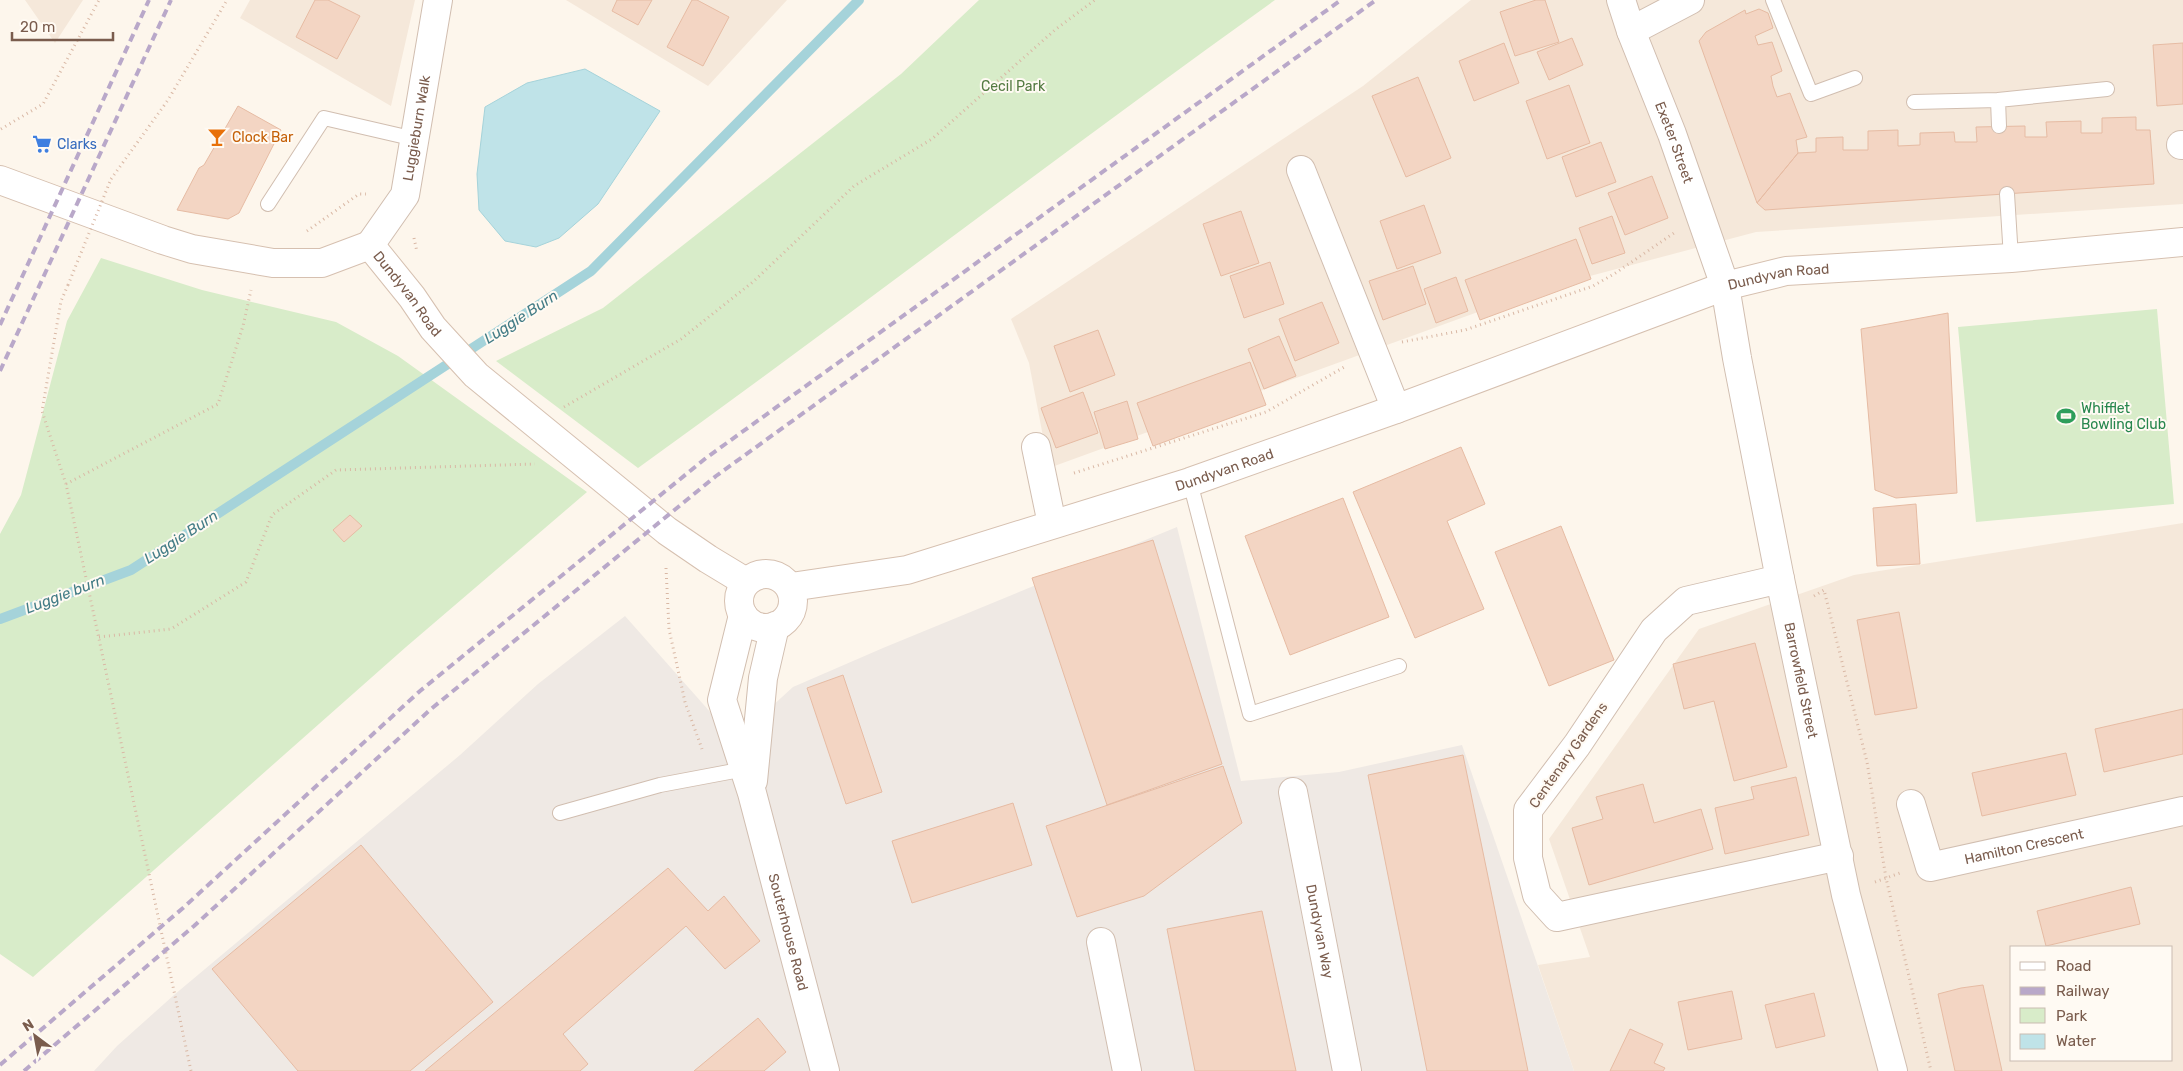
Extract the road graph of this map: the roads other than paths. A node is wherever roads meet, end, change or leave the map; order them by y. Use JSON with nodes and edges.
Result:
{"nodes":[{"id":1,"x":438,"y":0,"type":"edge"},
{"id":2,"x":1621,"y":0,"type":"edge"},
{"id":3,"x":1690,"y":0,"type":"edge"},
{"id":4,"x":1773,"y":0,"type":"edge"},
{"id":5,"x":1631,"y":31,"type":"junction"},
{"id":6,"x":1855,"y":78,"type":"dead end"},
{"id":7,"x":2107,"y":89,"type":"dead end"},
{"id":8,"x":1998,"y":100,"type":"junction"},
{"id":9,"x":1914,"y":102,"type":"dead end"},
{"id":10,"x":2000,"y":126,"type":"dead end"},
{"id":11,"x":415,"y":139,"type":"junction"},
{"id":12,"x":1301,"y":170,"type":"dead end"},
{"id":13,"x":0,"y":180,"type":"edge"},
{"id":14,"x":2007,"y":194,"type":"dead end"},
{"id":15,"x":268,"y":204,"type":"dead end"},
{"id":16,"x":2183,"y":242,"type":"edge"},
{"id":17,"x":370,"y":245,"type":"junction"},
{"id":18,"x":2011,"y":258,"type":"junction"},
{"id":19,"x":1725,"y":286,"type":"junction"},
{"id":20,"x":1396,"y":409,"type":"junction"},
{"id":21,"x":1036,"y":447,"type":"dead end"},
{"id":22,"x":1190,"y":482,"type":"junction"},
{"id":23,"x":1052,"y":524,"type":"junction"},
{"id":24,"x":1780,"y":579,"type":"junction"},
{"id":25,"x":746,"y":582,"type":"junction"},
{"id":26,"x":791,"y":588,"type":"junction"},
{"id":27,"x":743,"y":614,"type":"junction"},
{"id":28,"x":775,"y":626,"type":"junction"},
{"id":29,"x":1399,"y":666,"type":"dead end"},
{"id":30,"x":749,"y":781,"type":"junction"},
{"id":31,"x":1293,"y":792,"type":"dead end"},
{"id":32,"x":1911,"y":804,"type":"dead end"},
{"id":33,"x":2183,"y":810,"type":"edge"},
{"id":34,"x":560,"y":813,"type":"dead end"},
{"id":35,"x":1839,"y":856,"type":"junction"},
{"id":36,"x":1101,"y":942,"type":"dead end"},
{"id":37,"x":825,"y":1071,"type":"edge"},
{"id":38,"x":1127,"y":1071,"type":"edge"},
{"id":39,"x":1347,"y":1071,"type":"edge"},
{"id":40,"x":1893,"y":1071,"type":"edge"}],
"edges":[{"from":1,"to":11,"type":"street","name":"Luggieburn Walk"},
{"from":2,"to":5,"type":"street","name":"Exeter Street"},
{"from":3,"to":5,"type":"street"},
{"from":4,"to":6,"type":"lane"},
{"from":5,"to":19,"type":"street","name":"Exeter Street"},
{"from":7,"to":8,"type":"lane"},
{"from":8,"to":9,"type":"lane"},
{"from":8,"to":10,"type":"lane"},
{"from":11,"to":15,"type":"lane"},
{"from":11,"to":17,"type":"street","name":"Luggieburn Walk"},
{"from":12,"to":20,"type":"street"},
{"from":13,"to":17,"type":"street","name":"Dundyvan Road"},
{"from":14,"to":18,"type":"lane"},
{"from":16,"to":18,"type":"street","name":"Dundyvan Road"},
{"from":17,"to":25,"type":"street","name":"Dundyvan Road"},
{"from":18,"to":19,"type":"street","name":"Dundyvan Road"},
{"from":19,"to":20,"type":"street","name":"Dundyvan Road"},
{"from":19,"to":24,"type":"street","name":"Barrowfield Street"},
{"from":20,"to":22,"type":"street","name":"Dundyvan Road"},
{"from":21,"to":23,"type":"street"},
{"from":22,"to":23,"type":"street","name":"Dundyvan Road"},
{"from":22,"to":29,"type":"lane"},
{"from":23,"to":26,"type":"street","name":"Dundyvan Road"},
{"from":24,"to":35,"type":"street","name":"Barrowfield Street"},
{"from":24,"to":35,"type":"street","name":"Centenary Gardens"},
{"from":25,"to":26,"type":"street"},
{"from":25,"to":27,"type":"street"},
{"from":26,"to":28,"type":"street"},
{"from":27,"to":28,"type":"street"},
{"from":27,"to":30,"type":"street","name":"Souterhouse Road"},
{"from":28,"to":30,"type":"street","name":"Souterhouse Road"},
{"from":30,"to":34,"type":"lane"},
{"from":30,"to":37,"type":"street","name":"Souterhouse Road"},
{"from":31,"to":39,"type":"street","name":"Dundyvan Way"},
{"from":32,"to":33,"type":"street","name":"Hamilton Crescent"},
{"from":35,"to":40,"type":"street","name":"Barrowfield Street"},
{"from":36,"to":38,"type":"street"}]}
